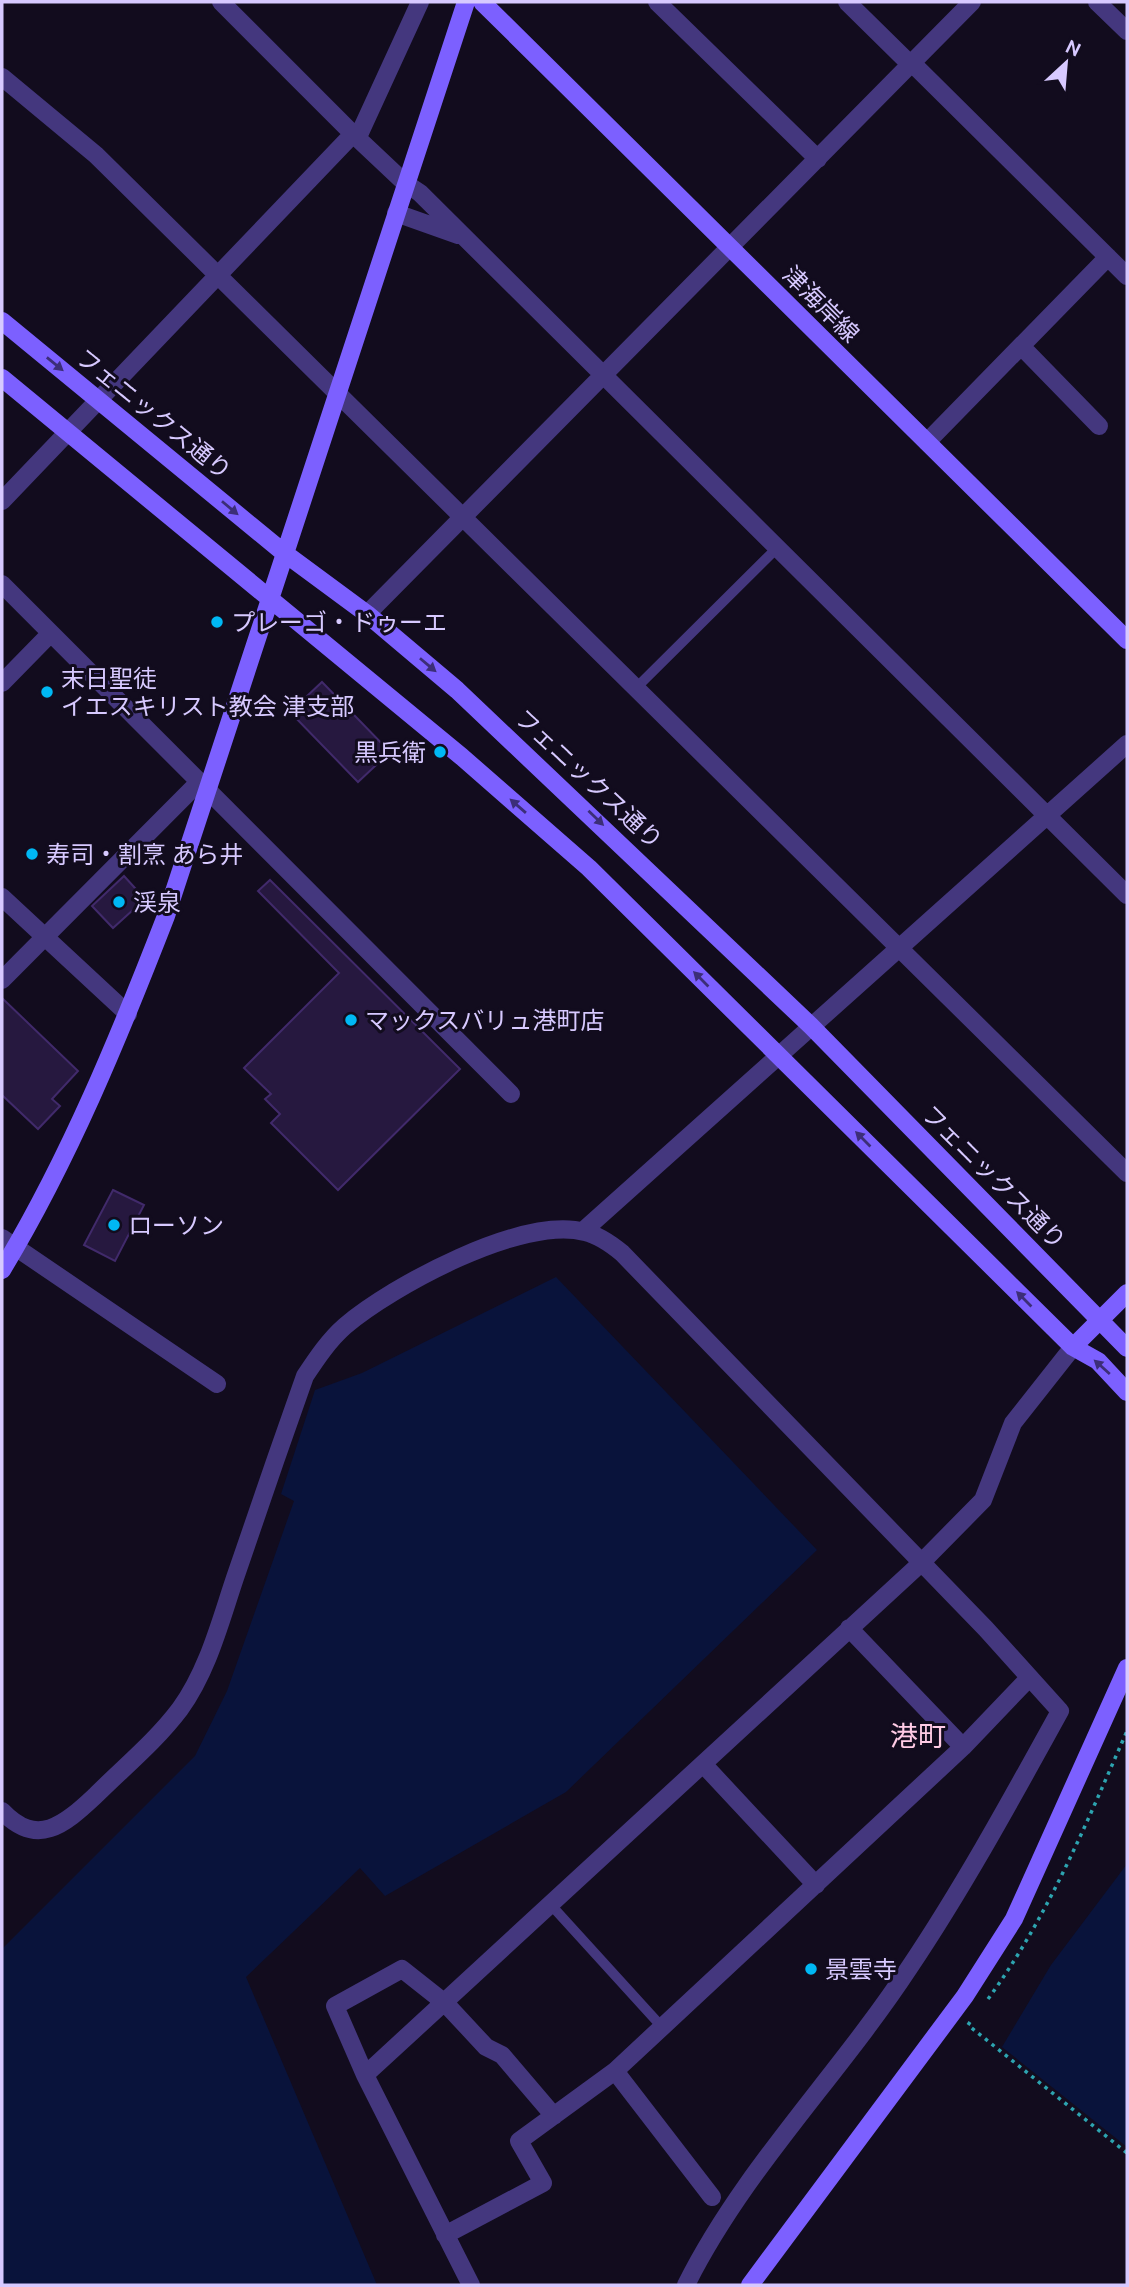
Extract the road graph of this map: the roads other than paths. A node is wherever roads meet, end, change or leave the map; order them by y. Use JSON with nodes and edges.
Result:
{"nodes":[{"id":1,"x":221,"y":2,"type":"edge"},
{"id":2,"x":420,"y":2,"type":"edge"},
{"id":3,"x":466,"y":2,"type":"edge"},
{"id":4,"x":482,"y":2,"type":"edge"},
{"id":5,"x":657,"y":2,"type":"edge"},
{"id":6,"x":847,"y":2,"type":"edge"},
{"id":7,"x":972,"y":2,"type":"edge"},
{"id":8,"x":1097,"y":2,"type":"edge"},
{"id":9,"x":1127,"y":32,"type":"edge"},
{"id":10,"x":913,"y":65,"type":"junction"},
{"id":11,"x":2,"y":77,"type":"edge"},
{"id":12,"x":356,"y":135,"type":"junction"},
{"id":13,"x":818,"y":159,"type":"junction"},
{"id":14,"x":405,"y":183,"type":"junction"},
{"id":15,"x":396,"y":213,"type":"junction"},
{"id":16,"x":464,"y":237,"type":"junction"},
{"id":17,"x":729,"y":247,"type":"junction"},
{"id":18,"x":1108,"y":257,"type":"junction"},
{"id":19,"x":217,"y":273,"type":"junction"},
{"id":20,"x":1127,"y":276,"type":"edge"},
{"id":21,"x":2,"y":321,"type":"edge"},
{"id":22,"x":1021,"y":346,"type":"junction"},
{"id":23,"x":602,"y":377,"type":"junction"},
{"id":24,"x":2,"y":378,"type":"edge"},
{"id":25,"x":337,"y":391,"type":"junction"},
{"id":26,"x":98,"y":399,"type":"junction"},
{"id":27,"x":1099,"y":426,"type":"dead end"},
{"id":28,"x":67,"y":433,"type":"junction"},
{"id":29,"x":927,"y":442,"type":"junction"},
{"id":30,"x":2,"y":501,"type":"edge"},
{"id":31,"x":463,"y":517,"type":"junction"},
{"id":32,"x":776,"y":549,"type":"junction"},
{"id":33,"x":283,"y":552,"type":"junction"},
{"id":34,"x":2,"y":584,"type":"edge"},
{"id":35,"x":268,"y":599,"type":"junction"},
{"id":36,"x":368,"y":614,"type":"junction"},
{"id":37,"x":50,"y":635,"type":"junction"},
{"id":38,"x":1127,"y":639,"type":"edge"},
{"id":39,"x":2,"y":683,"type":"edge"},
{"id":40,"x":636,"y":688,"type":"junction"},
{"id":41,"x":1127,"y":744,"type":"edge"},
{"id":42,"x":202,"y":785,"type":"junction"},
{"id":43,"x":1045,"y":816,"type":"junction"},
{"id":44,"x":1127,"y":895,"type":"edge"},
{"id":45,"x":2,"y":897,"type":"edge"},
{"id":46,"x":44,"y":936,"type":"junction"},
{"id":47,"x":898,"y":948,"type":"junction"},
{"id":48,"x":2,"y":980,"type":"edge"},
{"id":49,"x":128,"y":1014,"type":"junction"},
{"id":50,"x":811,"y":1026,"type":"junction"},
{"id":51,"x":778,"y":1055,"type":"junction"},
{"id":52,"x":511,"y":1094,"type":"dead end"},
{"id":53,"x":1127,"y":1173,"type":"edge"},
{"id":54,"x":583,"y":1231,"type":"junction"},
{"id":55,"x":9,"y":1242,"type":"edge"},
{"id":56,"x":2,"y":1270,"type":"edge"},
{"id":57,"x":1127,"y":1293,"type":"edge"},
{"id":58,"x":1100,"y":1321,"type":"junction"},
{"id":59,"x":1073,"y":1347,"type":"junction"},
{"id":60,"x":1127,"y":1348,"type":"edge"},
{"id":61,"x":217,"y":1384,"type":"dead end"},
{"id":62,"x":1127,"y":1392,"type":"edge"},
{"id":63,"x":920,"y":1563,"type":"junction"},
{"id":64,"x":849,"y":1628,"type":"junction"},
{"id":65,"x":1127,"y":1668,"type":"edge"},
{"id":66,"x":1029,"y":1678,"type":"junction"},
{"id":67,"x":963,"y":1747,"type":"junction"},
{"id":68,"x":703,"y":1764,"type":"junction"},
{"id":69,"x":2,"y":1811,"type":"edge"},
{"id":70,"x":816,"y":1885,"type":"junction"},
{"id":71,"x":551,"y":1905,"type":"junction"},
{"id":72,"x":445,"y":2003,"type":"junction"},
{"id":73,"x":662,"y":2027,"type":"junction"},
{"id":74,"x":615,"y":2071,"type":"junction"},
{"id":75,"x":365,"y":2075,"type":"junction"},
{"id":76,"x":554,"y":2116,"type":"junction"},
{"id":77,"x":712,"y":2197,"type":"dead end"},
{"id":78,"x":445,"y":2235,"type":"junction"},
{"id":79,"x":471,"y":2285,"type":"edge"},
{"id":80,"x":686,"y":2285,"type":"edge"},
{"id":81,"x":750,"y":2285,"type":"edge"}],
"edges":[{"from":1,"to":12,"type":"street"},
{"from":2,"to":12,"type":"street"},
{"from":3,"to":14,"type":"street"},
{"from":4,"to":17,"type":"street","name":"津海岸線"},
{"from":5,"to":13,"type":"street"},
{"from":6,"to":10,"type":"street"},
{"from":7,"to":10,"type":"street"},
{"from":8,"to":9,"type":"street"},
{"from":10,"to":13,"type":"street"},
{"from":10,"to":18,"type":"street"},
{"from":11,"to":19,"type":"street"},
{"from":12,"to":14,"type":"street"},
{"from":12,"to":19,"type":"street"},
{"from":13,"to":17,"type":"street"},
{"from":14,"to":15,"type":"street"},
{"from":14,"to":16,"type":"street"},
{"from":15,"to":16,"type":"street"},
{"from":15,"to":25,"type":"street"},
{"from":16,"to":23,"type":"street"},
{"from":17,"to":23,"type":"street"},
{"from":17,"to":29,"type":"street","name":"津海岸線"},
{"from":18,"to":20,"type":"street"},
{"from":18,"to":22,"type":"street"},
{"from":19,"to":25,"type":"street"},
{"from":19,"to":26,"type":"street"},
{"from":21,"to":26,"type":"street","name":"フェニックス通り","one_way":true},
{"from":22,"to":27,"type":"street"},
{"from":22,"to":29,"type":"street"},
{"from":23,"to":31,"type":"street"},
{"from":23,"to":32,"type":"street"},
{"from":24,"to":28,"type":"street"},
{"from":25,"to":31,"type":"street"},
{"from":25,"to":33,"type":"street"},
{"from":26,"to":28,"type":"street"},
{"from":26,"to":33,"type":"street","name":"フェニックス通り","one_way":true},
{"from":28,"to":30,"type":"street"},
{"from":28,"to":35,"type":"street"},
{"from":29,"to":38,"type":"street","name":"津海岸線"},
{"from":31,"to":36,"type":"street"},
{"from":31,"to":40,"type":"street"},
{"from":32,"to":40,"type":"lane"},
{"from":32,"to":43,"type":"street"},
{"from":33,"to":35,"type":"street"},
{"from":33,"to":36,"type":"street","name":"フェニックス通り"},
{"from":34,"to":37,"type":"street"},
{"from":35,"to":42,"type":"street"},
{"from":51,"to":35,"type":"street","one_way":true},
{"from":36,"to":50,"type":"street","name":"フェニックス通り","one_way":true},
{"from":37,"to":39,"type":"street"},
{"from":37,"to":42,"type":"street"},
{"from":40,"to":47,"type":"street"},
{"from":41,"to":43,"type":"street"},
{"from":42,"to":46,"type":"street"},
{"from":42,"to":49,"type":"street"},
{"from":42,"to":52,"type":"street"},
{"from":43,"to":44,"type":"street"},
{"from":43,"to":47,"type":"street"},
{"from":45,"to":46,"type":"street"},
{"from":46,"to":48,"type":"street"},
{"from":46,"to":49,"type":"street"},
{"from":47,"to":50,"type":"street"},
{"from":47,"to":53,"type":"street"},
{"from":49,"to":55,"type":"street"},
{"from":50,"to":51,"type":"street"},
{"from":50,"to":58,"type":"street","name":"フェニックス通り"},
{"from":51,"to":54,"type":"street"},
{"from":59,"to":51,"type":"street","one_way":true},
{"from":54,"to":63,"type":"street"},
{"from":54,"to":69,"type":"street"},
{"from":55,"to":56,"type":"street"},
{"from":55,"to":61,"type":"street"},
{"from":57,"to":58,"type":"street"},
{"from":58,"to":59,"type":"street"},
{"from":58,"to":60,"type":"street","name":"フェニックス通り"},
{"from":62,"to":59,"type":"street","one_way":true},
{"from":59,"to":63,"type":"street"},
{"from":63,"to":64,"type":"street"},
{"from":63,"to":66,"type":"street"},
{"from":64,"to":67,"type":"street"},
{"from":64,"to":68,"type":"street"},
{"from":65,"to":81,"type":"street"},
{"from":66,"to":67,"type":"street"},
{"from":66,"to":80,"type":"street"},
{"from":67,"to":70,"type":"street"},
{"from":68,"to":70,"type":"street"},
{"from":68,"to":71,"type":"street"},
{"from":70,"to":73,"type":"street"},
{"from":71,"to":72,"type":"street"},
{"from":71,"to":73,"type":"lane"},
{"from":72,"to":75,"type":"street"},
{"from":72,"to":75,"type":"street"},
{"from":72,"to":76,"type":"street"},
{"from":73,"to":74,"type":"street"},
{"from":74,"to":76,"type":"street"},
{"from":74,"to":77,"type":"street"},
{"from":75,"to":78,"type":"street"},
{"from":76,"to":78,"type":"street"},
{"from":78,"to":79,"type":"street"}]}
